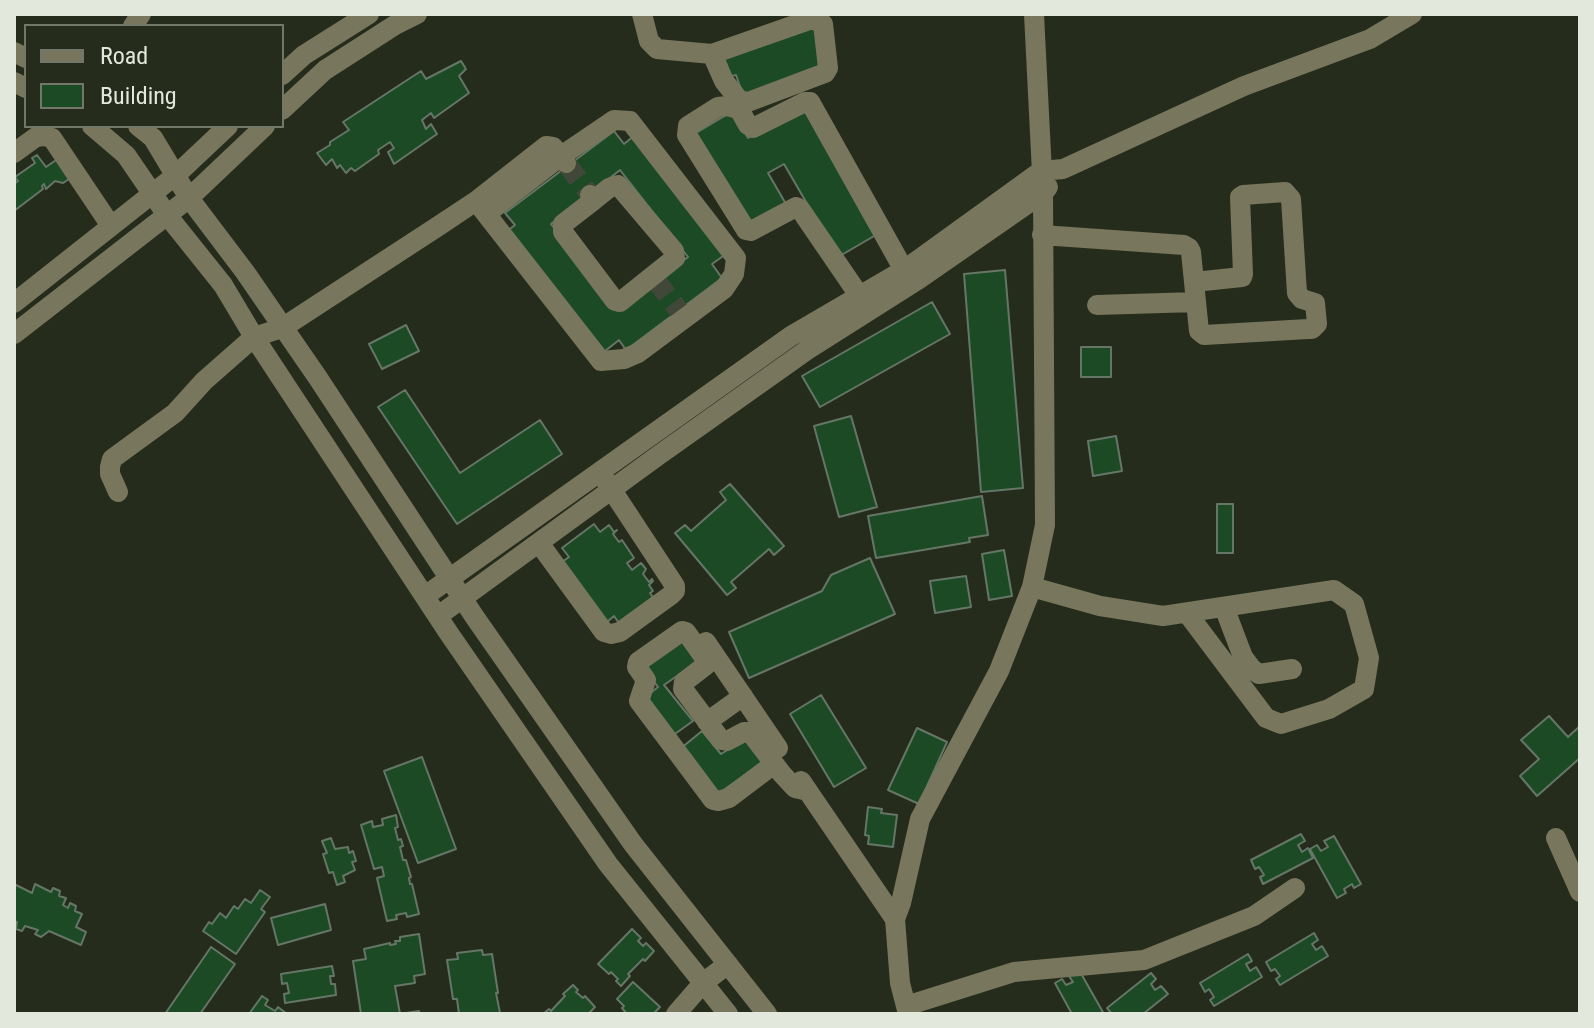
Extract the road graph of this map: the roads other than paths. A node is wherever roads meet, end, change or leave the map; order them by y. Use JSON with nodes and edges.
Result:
{"nodes":[{"id":1,"x":369,"y":14,"type":"edge"},
{"id":2,"x":417,"y":14,"type":"edge"},
{"id":3,"x":642,"y":14,"type":"edge"},
{"id":4,"x":1034,"y":14,"type":"edge"},
{"id":5,"x":1412,"y":14,"type":"edge"},
{"id":6,"x":712,"y":54,"type":"junction"},
{"id":7,"x":284,"y":73,"type":"edge"},
{"id":8,"x":284,"y":108,"type":"edge"},
{"id":9,"x":94,"y":128,"type":"edge"},
{"id":10,"x":140,"y":128,"type":"edge"},
{"id":11,"x":226,"y":128,"type":"edge"},
{"id":12,"x":263,"y":128,"type":"edge"},
{"id":13,"x":14,"y":153,"type":"edge"},
{"id":14,"x":1063,"y":169,"type":"junction"},
{"id":15,"x":1041,"y":171,"type":"junction"},
{"id":16,"x":176,"y":175,"type":"junction"},
{"id":17,"x":1043,"y":193,"type":"junction"},
{"id":18,"x":153,"y":194,"type":"junction"},
{"id":19,"x":189,"y":198,"type":"junction"},
{"id":20,"x":481,"y":208,"type":"junction"},
{"id":21,"x":167,"y":215,"type":"junction"},
{"id":22,"x":111,"y":226,"type":"junction"},
{"id":23,"x":1042,"y":235,"type":"junction"},
{"id":24,"x":904,"y":270,"type":"junction"},
{"id":25,"x":654,"y":278,"type":"joint"},
{"id":26,"x":1195,"y":292,"type":"junction"},
{"id":27,"x":17,"y":296,"type":"edge"},
{"id":28,"x":864,"y":303,"type":"junction"},
{"id":29,"x":1097,"y":305,"type":"dead end"},
{"id":30,"x":282,"y":328,"type":"junction"},
{"id":31,"x":14,"y":334,"type":"edge"},
{"id":32,"x":254,"y":337,"type":"junction"},
{"id":33,"x":349,"y":426,"type":"junction"},
{"id":34,"x":324,"y":443,"type":"junction"},
{"id":35,"x":600,"y":471,"type":"junction"},
{"id":36,"x":612,"y":489,"type":"junction"},
{"id":37,"x":118,"y":492,"type":"dead end"},
{"id":38,"x":539,"y":543,"type":"junction"},
{"id":39,"x":450,"y":578,"type":"junction"},
{"id":40,"x":1032,"y":587,"type":"junction"},
{"id":41,"x":425,"y":596,"type":"junction"},
{"id":42,"x":463,"y":599,"type":"junction"},
{"id":43,"x":1224,"y":607,"type":"junction"},
{"id":44,"x":1187,"y":613,"type":"junction"},
{"id":45,"x":438,"y":616,"type":"junction"},
{"id":46,"x":704,"y":639,"type":"dead end"},
{"id":47,"x":1292,"y":669,"type":"dead end"},
{"id":48,"x":743,"y":696,"type":"junction"},
{"id":49,"x":707,"y":722,"type":"junction"},
{"id":50,"x":774,"y":764,"type":"junction"},
{"id":51,"x":808,"y":791,"type":"junction"},
{"id":52,"x":1556,"y":838,"type":"dead end"},
{"id":53,"x":635,"y":846,"type":"junction"},
{"id":54,"x":608,"y":864,"type":"junction"},
{"id":55,"x":1295,"y":888,"type":"dead end"},
{"id":56,"x":1580,"y":892,"type":"edge"},
{"id":57,"x":895,"y":919,"type":"junction"},
{"id":58,"x":728,"y":964,"type":"junction"},
{"id":59,"x":703,"y":983,"type":"junction"},
{"id":60,"x":907,"y":1010,"type":"edge"},
{"id":61,"x":676,"y":1014,"type":"edge"},
{"id":62,"x":728,"y":1014,"type":"edge"},
{"id":63,"x":767,"y":1014,"type":"edge"}],
"edges":[{"from":1,"to":7,"type":"street"},
{"from":2,"to":8,"type":"street"},
{"from":3,"to":6,"type":"street"},
{"from":4,"to":15,"type":"street"},
{"from":5,"to":14,"type":"street"},
{"from":6,"to":6,"type":"street"},
{"from":9,"to":18,"type":"street"},
{"from":10,"to":16,"type":"street"},
{"from":11,"to":16,"type":"street"},
{"from":12,"to":19,"type":"street"},
{"from":13,"to":22,"type":"street"},
{"from":14,"to":15,"type":"street"},
{"from":14,"to":17,"type":"street"},
{"from":15,"to":17,"type":"street"},
{"from":15,"to":24,"type":"street"},
{"from":16,"to":18,"type":"street"},
{"from":16,"to":19,"type":"street"},
{"from":17,"to":23,"type":"street"},
{"from":17,"to":28,"type":"street"},
{"from":18,"to":21,"type":"street"},
{"from":18,"to":22,"type":"street"},
{"from":19,"to":21,"type":"street"},
{"from":19,"to":30,"type":"street"},
{"from":20,"to":20,"type":"street"},
{"from":20,"to":30,"type":"street"},
{"from":21,"to":31,"type":"street"},
{"from":21,"to":32,"type":"street"},
{"from":22,"to":27,"type":"street"},
{"from":23,"to":26,"type":"street"},
{"from":23,"to":40,"type":"street"},
{"from":24,"to":28,"type":"street"},
{"from":24,"to":28,"type":"street"},
{"from":25,"to":25,"type":"street"},
{"from":26,"to":26,"type":"street"},
{"from":26,"to":29,"type":"street"},
{"from":28,"to":35,"type":"street"},
{"from":28,"to":36,"type":"street"},
{"from":30,"to":32,"type":"street"},
{"from":30,"to":33,"type":"street"},
{"from":32,"to":34,"type":"street"},
{"from":32,"to":37,"type":"street"},
{"from":33,"to":34,"type":"street"},
{"from":33,"to":39,"type":"street"},
{"from":34,"to":41,"type":"street"},
{"from":35,"to":36,"type":"street"},
{"from":35,"to":39,"type":"street"},
{"from":36,"to":38,"type":"street"},
{"from":36,"to":38,"type":"street"},
{"from":38,"to":42,"type":"street"},
{"from":39,"to":41,"type":"street"},
{"from":39,"to":42,"type":"street"},
{"from":40,"to":44,"type":"street"},
{"from":40,"to":57,"type":"street"},
{"from":41,"to":45,"type":"street"},
{"from":42,"to":45,"type":"street"},
{"from":42,"to":53,"type":"street"},
{"from":43,"to":44,"type":"street"},
{"from":43,"to":44,"type":"street"},
{"from":43,"to":47,"type":"street"},
{"from":45,"to":54,"type":"street"},
{"from":46,"to":48,"type":"street"},
{"from":48,"to":49,"type":"street"},
{"from":48,"to":51,"type":"street"},
{"from":49,"to":50,"type":"street"},
{"from":49,"to":50,"type":"street"},
{"from":50,"to":51,"type":"street"},
{"from":51,"to":57,"type":"street"},
{"from":52,"to":56,"type":"street"},
{"from":53,"to":54,"type":"street"},
{"from":53,"to":58,"type":"street"},
{"from":54,"to":59,"type":"street"},
{"from":55,"to":60,"type":"street"},
{"from":57,"to":60,"type":"street"},
{"from":58,"to":59,"type":"street"},
{"from":58,"to":63,"type":"street"},
{"from":59,"to":61,"type":"street"},
{"from":59,"to":62,"type":"street"}]}
